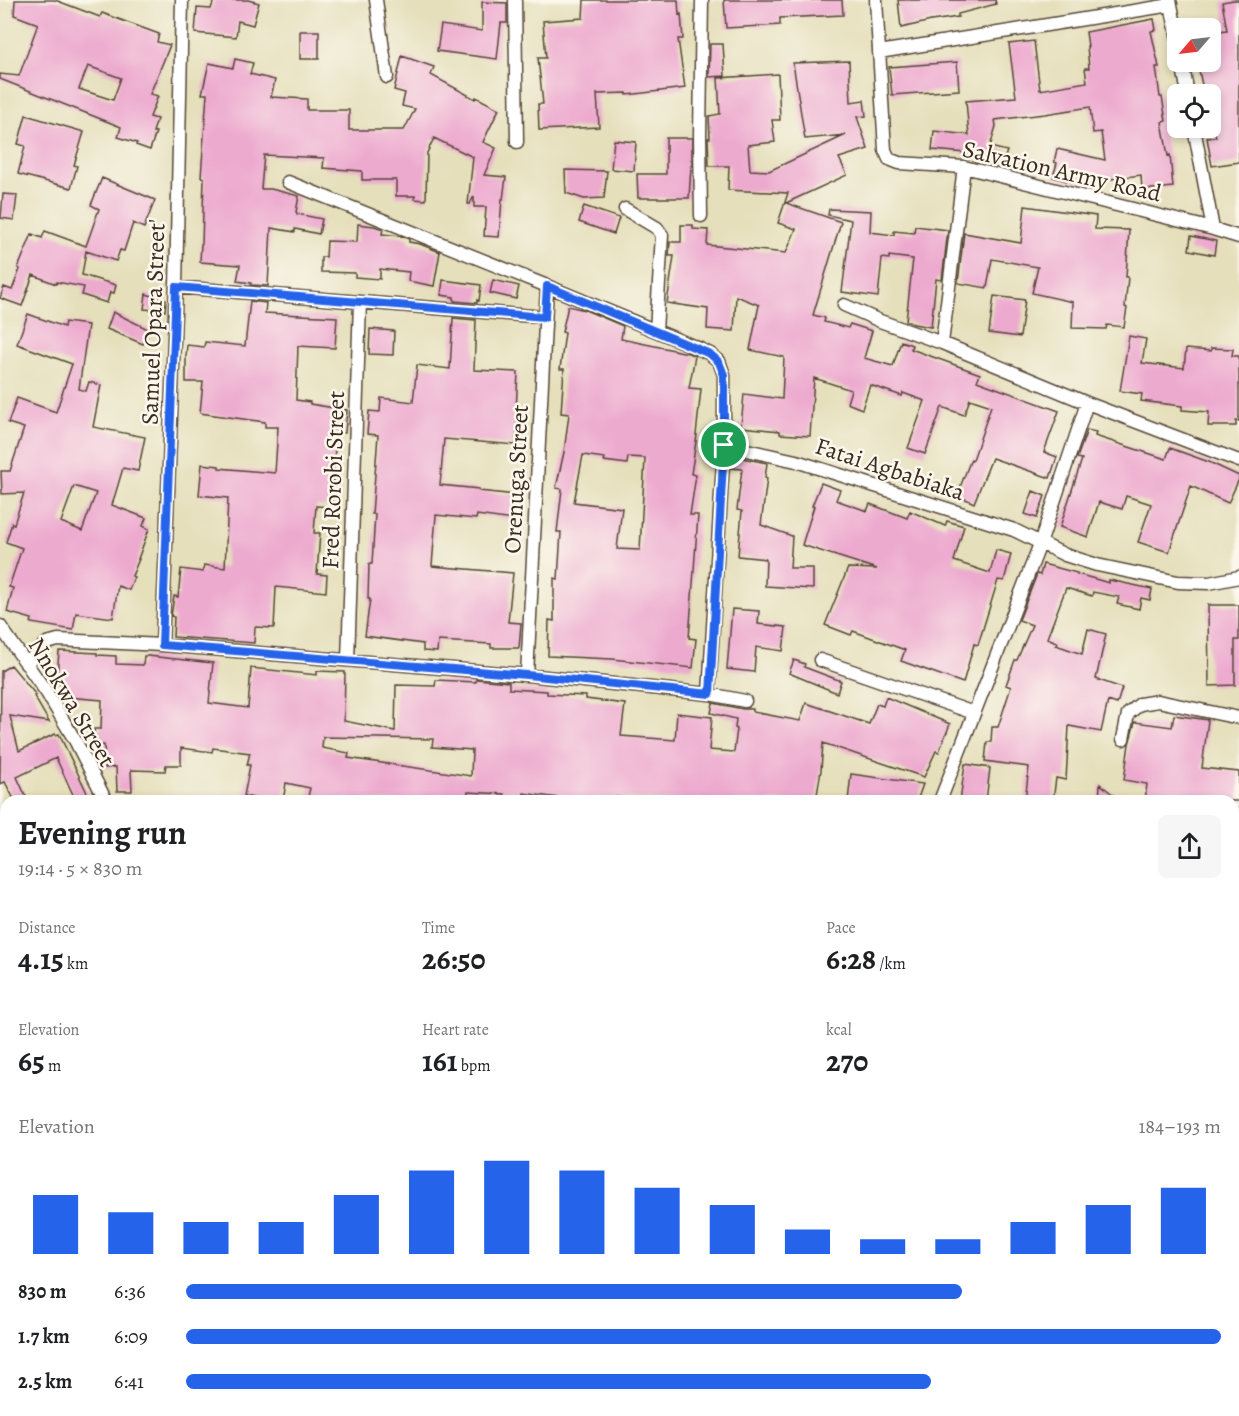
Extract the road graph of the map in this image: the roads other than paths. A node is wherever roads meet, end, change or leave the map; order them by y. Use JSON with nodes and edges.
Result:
{"nodes":[{"id":1,"x":182,"y":0,"type":"edge"},
{"id":2,"x":376,"y":0,"type":"edge"},
{"id":3,"x":515,"y":0,"type":"edge"},
{"id":4,"x":702,"y":0,"type":"edge"},
{"id":5,"x":876,"y":0,"type":"edge"},
{"id":6,"x":1171,"y":2,"type":"edge"},
{"id":7,"x":1174,"y":18,"type":"edge"},
{"id":8,"x":879,"y":52,"type":"junction"},
{"id":9,"x":387,"y":77,"type":"dead end"},
{"id":10,"x":1196,"y":138,"type":"edge"},
{"id":11,"x":517,"y":142,"type":"dead end"},
{"id":12,"x":964,"y":167,"type":"junction"},
{"id":13,"x":288,"y":182,"type":"dead end"},
{"id":14,"x":625,"y":209,"type":"dead end"},
{"id":15,"x":701,"y":216,"type":"dead end"},
{"id":16,"x":1213,"y":229,"type":"junction"},
{"id":17,"x":1239,"y":237,"type":"edge"},
{"id":18,"x":547,"y":286,"type":"junction"},
{"id":19,"x":176,"y":287,"type":"junction"},
{"id":20,"x":360,"y":302,"type":"junction"},
{"id":21,"x":844,"y":305,"type":"dead end"},
{"id":22,"x":545,"y":317,"type":"junction"},
{"id":23,"x":656,"y":331,"type":"junction"},
{"id":24,"x":942,"y":343,"type":"junction"},
{"id":25,"x":1088,"y":404,"type":"junction"},
{"id":26,"x":724,"y":445,"type":"junction"},
{"id":27,"x":1239,"y":460,"type":"edge"},
{"id":28,"x":1040,"y":544,"type":"junction"},
{"id":29,"x":1239,"y":577,"type":"edge"},
{"id":30,"x":0,"y":626,"type":"edge"},
{"id":31,"x":162,"y":645,"type":"junction"},
{"id":32,"x":348,"y":660,"type":"junction"},
{"id":33,"x":820,"y":660,"type":"dead end"},
{"id":34,"x":26,"y":664,"type":"junction"},
{"id":35,"x":527,"y":675,"type":"junction"},
{"id":36,"x":710,"y":694,"type":"junction"},
{"id":37,"x":745,"y":700,"type":"dead end"},
{"id":38,"x":974,"y":713,"type":"junction"},
{"id":39,"x":1239,"y":718,"type":"edge"},
{"id":40,"x":1123,"y":739,"type":"dead end"},
{"id":41,"x":102,"y":795,"type":"edge"},
{"id":42,"x":942,"y":795,"type":"edge"}],
"edges":[{"from":1,"to":19,"type":"street","name":"Samuel Opara Street'"},
{"from":2,"to":9,"type":"street"},
{"from":3,"to":11,"type":"street"},
{"from":4,"to":15,"type":"street"},
{"from":5,"to":8,"type":"street","name":"Salvation Army Road"},
{"from":6,"to":7,"type":"street"},
{"from":6,"to":8,"type":"street"},
{"from":8,"to":12,"type":"street","name":"Salvation Army Road"},
{"from":10,"to":16,"type":"street"},
{"from":12,"to":16,"type":"street","name":"Salvation Army Road"},
{"from":12,"to":24,"type":"street"},
{"from":13,"to":18,"type":"street"},
{"from":14,"to":23,"type":"street"},
{"from":16,"to":17,"type":"street","name":"Salvation Army Road"},
{"from":18,"to":22,"type":"street","name":"Orenuga Street"},
{"from":18,"to":23,"type":"street"},
{"from":19,"to":20,"type":"street"},
{"from":19,"to":31,"type":"street","name":"Samuel Opara Street'"},
{"from":20,"to":22,"type":"street"},
{"from":20,"to":32,"type":"street","name":"Fred Rorobi Street"},
{"from":21,"to":24,"type":"street"},
{"from":22,"to":35,"type":"street","name":"Orenuga Street"},
{"from":23,"to":26,"type":"street"},
{"from":24,"to":25,"type":"street"},
{"from":25,"to":27,"type":"street"},
{"from":25,"to":28,"type":"street"},
{"from":26,"to":28,"type":"street","name":"Fatai Agbabiaka"},
{"from":26,"to":36,"type":"street"},
{"from":28,"to":29,"type":"street","name":"Fatai Agbabiaka"},
{"from":28,"to":38,"type":"street"},
{"from":30,"to":34,"type":"street","name":"Nnokwa Street"},
{"from":31,"to":32,"type":"street"},
{"from":31,"to":34,"type":"street"},
{"from":32,"to":35,"type":"street"},
{"from":33,"to":38,"type":"street"},
{"from":34,"to":41,"type":"street","name":"Nnokwa Street"},
{"from":35,"to":36,"type":"street"},
{"from":36,"to":37,"type":"street"},
{"from":38,"to":42,"type":"street"},
{"from":39,"to":40,"type":"street"}]}
